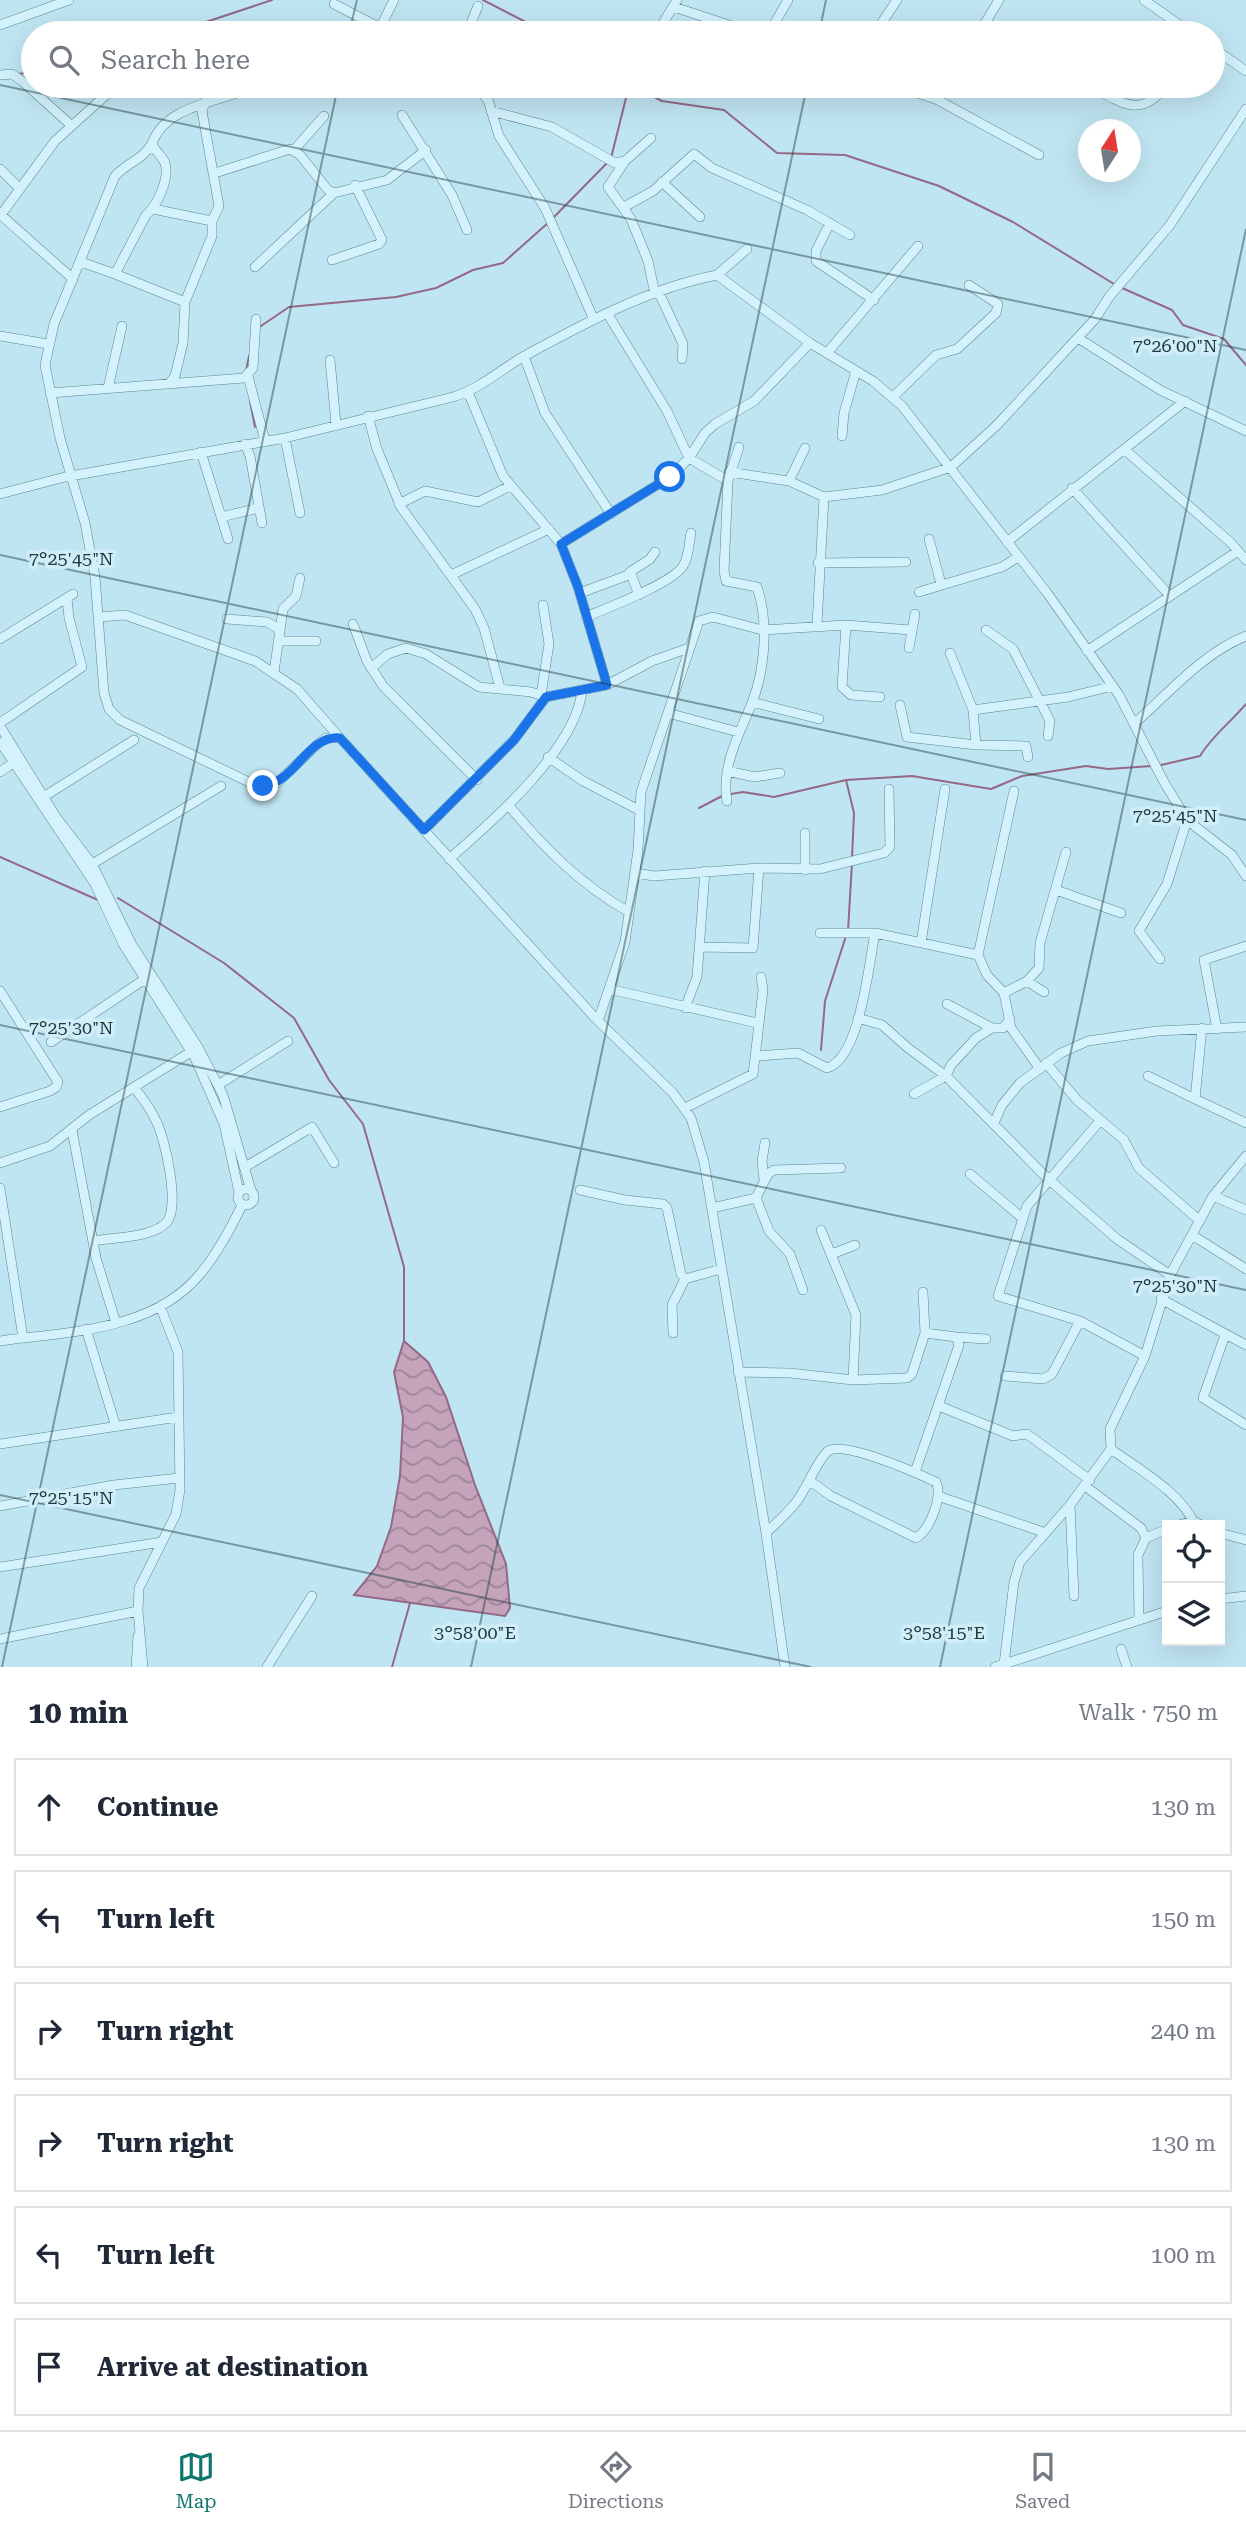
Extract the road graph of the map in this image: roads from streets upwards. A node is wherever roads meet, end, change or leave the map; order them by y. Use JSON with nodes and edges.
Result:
{"nodes":[{"id":1,"x":69,"y":0,"type":"edge"},
{"id":2,"x":394,"y":0,"type":"edge"},
{"id":3,"x":788,"y":0,"type":"edge"},
{"id":4,"x":897,"y":0,"type":"edge"},
{"id":5,"x":999,"y":0,"type":"edge"},
{"id":6,"x":1144,"y":0,"type":"edge"},
{"id":7,"x":334,"y":4,"type":"dead end"},
{"id":8,"x":676,"y":4,"type":"edge"},
{"id":9,"x":478,"y":6,"type":"dead end"},
{"id":10,"x":367,"y":21,"type":"edge"},
{"id":11,"x":384,"y":21,"type":"edge"},
{"id":12,"x":472,"y":21,"type":"edge"},
{"id":13,"x":665,"y":21,"type":"edge"},
{"id":14,"x":721,"y":21,"type":"edge"},
{"id":15,"x":776,"y":21,"type":"edge"},
{"id":16,"x":883,"y":21,"type":"edge"},
{"id":17,"x":987,"y":21,"type":"edge"},
{"id":18,"x":1174,"y":21,"type":"edge"},
{"id":19,"x":0,"y":25,"type":"edge"},
{"id":20,"x":1225,"y":56,"type":"edge"},
{"id":21,"x":1246,"y":71,"type":"edge"},
{"id":22,"x":0,"y":75,"type":"edge"},
{"id":23,"x":21,"y":80,"type":"edge"},
{"id":24,"x":41,"y":98,"type":"edge"},
{"id":25,"x":103,"y":98,"type":"edge"},
{"id":26,"x":207,"y":98,"type":"edge"},
{"id":27,"x":223,"y":98,"type":"edge"},
{"id":28,"x":484,"y":98,"type":"edge"},
{"id":29,"x":933,"y":98,"type":"edge"},
{"id":30,"x":1113,"y":98,"type":"edge"},
{"id":31,"x":1157,"y":98,"type":"edge"},
{"id":32,"x":936,"y":99,"type":"joint"},
{"id":33,"x":205,"y":105,"type":"junction"},
{"id":34,"x":1246,"y":109,"type":"edge"},
{"id":35,"x":491,"y":111,"type":"junction"},
{"id":36,"x":402,"y":115,"type":"dead end"},
{"id":37,"x":324,"y":116,"type":"dead end"},
{"id":38,"x":72,"y":126,"type":"junction"},
{"id":39,"x":651,"y":138,"type":"dead end"},
{"id":40,"x":152,"y":144,"type":"junction"},
{"id":41,"x":294,"y":150,"type":"junction"},
{"id":42,"x":426,"y":150,"type":"junction"},
{"id":43,"x":1039,"y":155,"type":"dead end"},
{"id":44,"x":625,"y":161,"type":"junction"},
{"id":45,"x":0,"y":169,"type":"edge"},
{"id":46,"x":215,"y":173,"type":"junction"},
{"id":47,"x":662,"y":182,"type":"junction"},
{"id":48,"x":355,"y":185,"type":"junction"},
{"id":49,"x":20,"y":189,"type":"junction"},
{"id":50,"x":334,"y":193,"type":"junction"},
{"id":51,"x":624,"y":208,"type":"junction"},
{"id":52,"x":153,"y":209,"type":"junction"},
{"id":53,"x":0,"y":216,"type":"edge"},
{"id":54,"x":700,"y":217,"type":"dead end"},
{"id":55,"x":212,"y":221,"type":"junction"},
{"id":56,"x":830,"y":223,"type":"junction"},
{"id":57,"x":467,"y":230,"type":"dead end"},
{"id":58,"x":850,"y":235,"type":"dead end"},
{"id":59,"x":918,"y":246,"type":"dead end"},
{"id":60,"x":747,"y":249,"type":"dead end"},
{"id":61,"x":332,"y":260,"type":"dead end"},
{"id":62,"x":80,"y":262,"type":"junction"},
{"id":63,"x":255,"y":267,"type":"dead end"},
{"id":64,"x":115,"y":274,"type":"junction"},
{"id":65,"x":717,"y":275,"type":"junction"},
{"id":66,"x":73,"y":279,"type":"junction"},
{"id":67,"x":969,"y":285,"type":"dead end"},
{"id":68,"x":657,"y":294,"type":"junction"},
{"id":69,"x":874,"y":300,"type":"junction"},
{"id":70,"x":185,"y":302,"type":"junction"},
{"id":71,"x":607,"y":313,"type":"junction"},
{"id":72,"x":257,"y":319,"type":"dead end"},
{"id":73,"x":594,"y":320,"type":"junction"},
{"id":74,"x":122,"y":326,"type":"dead end"},
{"id":75,"x":0,"y":336,"type":"edge"},
{"id":76,"x":1078,"y":338,"type":"junction"},
{"id":77,"x":810,"y":343,"type":"junction"},
{"id":78,"x":48,"y":344,"type":"junction"},
{"id":79,"x":827,"y":353,"type":"junction"},
{"id":80,"x":524,"y":356,"type":"junction"},
{"id":81,"x":682,"y":359,"type":"dead end"},
{"id":82,"x":330,"y":360,"type":"dead end"},
{"id":83,"x":856,"y":371,"type":"junction"},
{"id":84,"x":248,"y":376,"type":"junction"},
{"id":85,"x":169,"y":384,"type":"junction"},
{"id":86,"x":108,"y":388,"type":"junction"},
{"id":87,"x":468,"y":392,"type":"junction"},
{"id":88,"x":50,"y":393,"type":"junction"},
{"id":89,"x":894,"y":396,"type":"junction"},
{"id":90,"x":1185,"y":401,"type":"junction"},
{"id":91,"x":368,"y":416,"type":"junction"},
{"id":92,"x":336,"y":425,"type":"junction"},
{"id":93,"x":1246,"y":431,"type":"edge"},
{"id":94,"x":842,"y":436,"type":"dead end"},
{"id":95,"x":285,"y":438,"type":"junction"},
{"id":96,"x":265,"y":441,"type":"junction"},
{"id":97,"x":245,"y":444,"type":"junction"},
{"id":98,"x":740,"y":447,"type":"dead end"},
{"id":99,"x":805,"y":448,"type":"dead end"},
{"id":100,"x":1125,"y":450,"type":"junction"},
{"id":101,"x":201,"y":452,"type":"junction"},
{"id":102,"x":689,"y":458,"type":"junction"},
{"id":103,"x":951,"y":467,"type":"junction"},
{"id":104,"x":72,"y":477,"type":"junction"},
{"id":105,"x":729,"y":477,"type":"junction"},
{"id":106,"x":789,"y":481,"type":"junction"},
{"id":107,"x":510,"y":486,"type":"junction"},
{"id":108,"x":1072,"y":488,"type":"junction"},
{"id":109,"x":0,"y":494,"type":"edge"},
{"id":110,"x":824,"y":497,"type":"junction"},
{"id":111,"x":399,"y":503,"type":"junction"},
{"id":112,"x":259,"y":508,"type":"junction"},
{"id":113,"x":300,"y":513,"type":"dead end"},
{"id":114,"x":611,"y":514,"type":"junction"},
{"id":115,"x":221,"y":517,"type":"junction"},
{"id":116,"x":262,"y":523,"type":"dead end"},
{"id":117,"x":549,"y":529,"type":"junction"},
{"id":118,"x":691,"y":533,"type":"dead end"},
{"id":119,"x":228,"y":539,"type":"dead end"},
{"id":120,"x":929,"y":539,"type":"dead end"},
{"id":121,"x":1007,"y":542,"type":"junction"},
{"id":122,"x":561,"y":544,"type":"junction"},
{"id":123,"x":1235,"y":547,"type":"junction"},
{"id":124,"x":655,"y":552,"type":"dead end"},
{"id":125,"x":1018,"y":557,"type":"junction"},
{"id":126,"x":1246,"y":560,"type":"edge"},
{"id":127,"x":906,"y":562,"type":"dead end"},
{"id":128,"x":818,"y":563,"type":"junction"},
{"id":129,"x":631,"y":574,"type":"junction"},
{"id":130,"x":451,"y":575,"type":"junction"},
{"id":131,"x":300,"y":578,"type":"dead end"},
{"id":132,"x":941,"y":583,"type":"junction"},
{"id":133,"x":919,"y":592,"type":"dead end"},
{"id":134,"x":580,"y":593,"type":"junction"},
{"id":135,"x":639,"y":594,"type":"junction"},
{"id":136,"x":1170,"y":596,"type":"junction"},
{"id":137,"x":543,"y":605,"type":"dead end"},
{"id":138,"x":915,"y":614,"type":"dead end"},
{"id":139,"x":99,"y":617,"type":"junction"},
{"id":140,"x":586,"y":617,"type":"junction"},
{"id":141,"x":227,"y":619,"type":"dead end"},
{"id":142,"x":353,"y":624,"type":"dead end"},
{"id":143,"x":817,"y":625,"type":"junction"},
{"id":144,"x":846,"y":625,"type":"junction"},
{"id":145,"x":279,"y":629,"type":"junction"},
{"id":146,"x":762,"y":630,"type":"junction"},
{"id":147,"x":911,"y":630,"type":"junction"},
{"id":148,"x":986,"y":631,"type":"dead end"},
{"id":149,"x":1246,"y":636,"type":"edge"},
{"id":150,"x":0,"y":639,"type":"edge"},
{"id":151,"x":278,"y":641,"type":"junction"},
{"id":152,"x":316,"y":641,"type":"dead end"},
{"id":153,"x":689,"y":648,"type":"junction"},
{"id":154,"x":909,"y":648,"type":"dead end"},
{"id":155,"x":1087,"y":652,"type":"junction"},
{"id":156,"x":950,"y":653,"type":"dead end"},
{"id":157,"x":371,"y":668,"type":"junction"},
{"id":158,"x":274,"y":672,"type":"junction"},
{"id":159,"x":607,"y":685,"type":"junction"},
{"id":160,"x":1112,"y":686,"type":"junction"},
{"id":161,"x":500,"y":688,"type":"junction"},
{"id":162,"x":582,"y":690,"type":"junction"},
{"id":163,"x":543,"y":696,"type":"junction"},
{"id":164,"x":880,"y":697,"type":"dead end"},
{"id":165,"x":1038,"y":701,"type":"junction"},
{"id":166,"x":752,"y":702,"type":"junction"},
{"id":167,"x":900,"y":705,"type":"dead end"},
{"id":168,"x":973,"y":710,"type":"junction"},
{"id":169,"x":668,"y":713,"type":"junction"},
{"id":170,"x":819,"y":719,"type":"dead end"},
{"id":171,"x":1135,"y":723,"type":"junction"},
{"id":172,"x":0,"y":725,"type":"edge"},
{"id":173,"x":738,"y":732,"type":"junction"},
{"id":174,"x":1048,"y":736,"type":"dead end"},
{"id":175,"x":340,"y":738,"type":"junction"},
{"id":176,"x":134,"y":740,"type":"dead end"},
{"id":177,"x":0,"y":742,"type":"edge"},
{"id":178,"x":976,"y":745,"type":"junction"},
{"id":179,"x":548,"y":757,"type":"junction"},
{"id":180,"x":1028,"y":757,"type":"dead end"},
{"id":181,"x":13,"y":763,"type":"junction"},
{"id":182,"x":727,"y":771,"type":"junction"},
{"id":183,"x":0,"y":772,"type":"edge"},
{"id":184,"x":780,"y":773,"type":"dead end"},
{"id":185,"x":477,"y":779,"type":"junction"},
{"id":186,"x":221,"y":786,"type":"dead end"},
{"id":187,"x":889,"y":789,"type":"dead end"},
{"id":188,"x":945,"y":789,"type":"dead end"},
{"id":189,"x":1014,"y":791,"type":"dead end"},
{"id":190,"x":45,"y":796,"type":"junction"},
{"id":191,"x":727,"y":801,"type":"dead end"},
{"id":192,"x":509,"y":806,"type":"junction"},
{"id":193,"x":639,"y":810,"type":"junction"},
{"id":194,"x":1187,"y":820,"type":"junction"},
{"id":195,"x":424,"y":830,"type":"junction"},
{"id":196,"x":805,"y":833,"type":"dead end"},
{"id":197,"x":1066,"y":852,"type":"dead end"},
{"id":198,"x":449,"y":859,"type":"junction"},
{"id":199,"x":88,"y":866,"type":"junction"},
{"id":200,"x":759,"y":868,"type":"junction"},
{"id":201,"x":805,"y":870,"type":"junction"},
{"id":202,"x":705,"y":871,"type":"junction"},
{"id":203,"x":635,"y":873,"type":"junction"},
{"id":204,"x":1246,"y":876,"type":"edge"},
{"id":205,"x":1056,"y":890,"type":"junction"},
{"id":206,"x":629,"y":912,"type":"junction"},
{"id":207,"x":1121,"y":913,"type":"dead end"},
{"id":208,"x":820,"y":933,"type":"dead end"},
{"id":209,"x":875,"y":933,"type":"junction"},
{"id":210,"x":921,"y":943,"type":"junction"},
{"id":211,"x":1246,"y":946,"type":"edge"},
{"id":212,"x":701,"y":947,"type":"junction"},
{"id":213,"x":978,"y":955,"type":"junction"},
{"id":214,"x":1160,"y":959,"type":"dead end"},
{"id":215,"x":149,"y":977,"type":"junction"},
{"id":216,"x":761,"y":977,"type":"dead end"},
{"id":217,"x":1027,"y":981,"type":"junction"},
{"id":218,"x":609,"y":989,"type":"junction"},
{"id":219,"x":0,"y":991,"type":"edge"},
{"id":220,"x":1044,"y":992,"type":"dead end"},
{"id":221,"x":1004,"y":993,"type":"junction"},
{"id":222,"x":947,"y":1004,"type":"dead end"},
{"id":223,"x":685,"y":1008,"type":"junction"},
{"id":224,"x":858,"y":1018,"type":"junction"},
{"id":225,"x":598,"y":1021,"type":"junction"},
{"id":226,"x":757,"y":1023,"type":"junction"},
{"id":227,"x":1008,"y":1025,"type":"junction"},
{"id":228,"x":1246,"y":1027,"type":"edge"},
{"id":229,"x":992,"y":1028,"type":"junction"},
{"id":230,"x":1202,"y":1028,"type":"junction"},
{"id":231,"x":1217,"y":1029,"type":"junction"},
{"id":232,"x":288,"y":1041,"type":"dead end"},
{"id":233,"x":51,"y":1042,"type":"dead end"},
{"id":234,"x":195,"y":1050,"type":"junction"},
{"id":235,"x":757,"y":1056,"type":"junction"},
{"id":236,"x":1043,"y":1066,"type":"junction"},
{"id":237,"x":946,"y":1076,"type":"junction"},
{"id":238,"x":1147,"y":1076,"type":"dead end"},
{"id":239,"x":218,"y":1085,"type":"junction"},
{"id":240,"x":134,"y":1087,"type":"junction"},
{"id":241,"x":915,"y":1094,"type":"dead end"},
{"id":242,"x":1195,"y":1099,"type":"junction"},
{"id":243,"x":0,"y":1107,"type":"edge"},
{"id":244,"x":685,"y":1108,"type":"junction"},
{"id":245,"x":1099,"y":1122,"type":"junction"},
{"id":246,"x":994,"y":1123,"type":"junction"},
{"id":247,"x":1246,"y":1123,"type":"edge"},
{"id":248,"x":72,"y":1130,"type":"junction"},
{"id":249,"x":765,"y":1143,"type":"dead end"},
{"id":250,"x":1246,"y":1156,"type":"edge"},
{"id":251,"x":0,"y":1163,"type":"edge"},
{"id":252,"x":334,"y":1163,"type":"dead end"},
{"id":253,"x":245,"y":1167,"type":"junction"},
{"id":254,"x":841,"y":1168,"type":"dead end"},
{"id":255,"x":970,"y":1174,"type":"dead end"},
{"id":256,"x":1047,"y":1178,"type":"junction"},
{"id":257,"x":765,"y":1181,"type":"junction"},
{"id":258,"x":0,"y":1188,"type":"edge"},
{"id":259,"x":251,"y":1190,"type":"junction"},
{"id":260,"x":580,"y":1191,"type":"dead end"},
{"id":261,"x":239,"y":1192,"type":"junction"},
{"id":262,"x":1213,"y":1196,"type":"junction"},
{"id":263,"x":756,"y":1198,"type":"junction"},
{"id":264,"x":242,"y":1205,"type":"junction"},
{"id":265,"x":712,"y":1208,"type":"junction"},
{"id":266,"x":1246,"y":1210,"type":"edge"},
{"id":267,"x":1021,"y":1217,"type":"junction"},
{"id":268,"x":1200,"y":1221,"type":"junction"},
{"id":269,"x":821,"y":1230,"type":"dead end"},
{"id":270,"x":1192,"y":1235,"type":"junction"},
{"id":271,"x":93,"y":1241,"type":"junction"},
{"id":272,"x":855,"y":1245,"type":"dead end"},
{"id":273,"x":832,"y":1254,"type":"junction"},
{"id":274,"x":721,"y":1269,"type":"junction"},
{"id":275,"x":1246,"y":1269,"type":"edge"},
{"id":276,"x":1170,"y":1275,"type":"junction"},
{"id":277,"x":685,"y":1279,"type":"junction"},
{"id":278,"x":803,"y":1290,"type":"dead end"},
{"id":279,"x":923,"y":1292,"type":"dead end"},
{"id":280,"x":1161,"y":1299,"type":"junction"},
{"id":281,"x":160,"y":1306,"type":"junction"},
{"id":282,"x":1080,"y":1321,"type":"junction"},
{"id":283,"x":116,"y":1323,"type":"junction"},
{"id":284,"x":86,"y":1329,"type":"junction"},
{"id":285,"x":673,"y":1333,"type":"dead end"},
{"id":286,"x":925,"y":1334,"type":"junction"},
{"id":287,"x":1225,"y":1335,"type":"junction"},
{"id":288,"x":956,"y":1337,"type":"junction"},
{"id":289,"x":23,"y":1338,"type":"junction"},
{"id":290,"x":986,"y":1339,"type":"dead end"},
{"id":291,"x":0,"y":1341,"type":"edge"},
{"id":292,"x":1246,"y":1345,"type":"edge"},
{"id":293,"x":1146,"y":1356,"type":"junction"},
{"id":294,"x":738,"y":1372,"type":"junction"},
{"id":295,"x":1006,"y":1376,"type":"dead end"},
{"id":296,"x":853,"y":1380,"type":"junction"},
{"id":297,"x":939,"y":1406,"type":"junction"},
{"id":298,"x":178,"y":1417,"type":"junction"},
{"id":299,"x":1246,"y":1425,"type":"edge"},
{"id":300,"x":116,"y":1427,"type":"junction"},
{"id":301,"x":0,"y":1444,"type":"edge"},
{"id":302,"x":1111,"y":1449,"type":"junction"},
{"id":303,"x":915,"y":1472,"type":"junction"},
{"id":304,"x":179,"y":1478,"type":"junction"},
{"id":305,"x":810,"y":1481,"type":"junction"},
{"id":306,"x":1088,"y":1483,"type":"junction"},
{"id":307,"x":938,"y":1496,"type":"junction"},
{"id":308,"x":1070,"y":1505,"type":"junction"},
{"id":309,"x":0,"y":1506,"type":"edge"},
{"id":310,"x":1192,"y":1520,"type":"edge"},
{"id":311,"x":1162,"y":1531,"type":"edge"},
{"id":312,"x":1044,"y":1532,"type":"junction"},
{"id":313,"x":766,"y":1533,"type":"junction"},
{"id":314,"x":1225,"y":1534,"type":"edge"},
{"id":315,"x":1146,"y":1538,"type":"junction"},
{"id":316,"x":1246,"y":1540,"type":"edge"},
{"id":317,"x":162,"y":1542,"type":"junction"},
{"id":318,"x":0,"y":1567,"type":"edge"},
{"id":319,"x":312,"y":1596,"type":"dead end"},
{"id":320,"x":1074,"y":1596,"type":"dead end"},
{"id":321,"x":1246,"y":1596,"type":"edge"},
{"id":322,"x":1225,"y":1598,"type":"edge"},
{"id":323,"x":138,"y":1611,"type":"junction"},
{"id":324,"x":1162,"y":1613,"type":"edge"},
{"id":325,"x":1139,"y":1620,"type":"junction"},
{"id":326,"x":139,"y":1634,"type":"junction"},
{"id":327,"x":0,"y":1639,"type":"edge"},
{"id":328,"x":1121,"y":1649,"type":"dead end"},
{"id":329,"x":1000,"y":1665,"type":"edge"},
{"id":330,"x":136,"y":1667,"type":"edge"},
{"id":331,"x":143,"y":1667,"type":"edge"},
{"id":332,"x":267,"y":1667,"type":"edge"},
{"id":333,"x":785,"y":1667,"type":"edge"},
{"id":334,"x":1127,"y":1667,"type":"edge"}],
"edges":[{"from":1,"to":19,"type":"street"},
{"from":2,"to":11,"type":"street"},
{"from":3,"to":15,"type":"street"},
{"from":4,"to":16,"type":"street"},
{"from":5,"to":17,"type":"street"},
{"from":6,"to":18,"type":"street"},
{"from":7,"to":10,"type":"street"},
{"from":8,"to":13,"type":"street"},
{"from":8,"to":14,"type":"street"},
{"from":9,"to":12,"type":"street"},
{"from":20,"to":21,"type":"street"},
{"from":22,"to":23,"type":"street"},
{"from":24,"to":38,"type":"street"},
{"from":25,"to":38,"type":"street"},
{"from":26,"to":33,"type":"street"},
{"from":27,"to":33,"type":"street"},
{"from":28,"to":35,"type":"street"},
{"from":29,"to":32,"type":"street"},
{"from":30,"to":31,"type":"street"},
{"from":32,"to":43,"type":"street"},
{"from":33,"to":40,"type":"street"},
{"from":33,"to":46,"type":"street"},
{"from":34,"to":76,"type":"street"},
{"from":35,"to":44,"type":"street"},
{"from":35,"to":73,"type":"street"},
{"from":36,"to":42,"type":"street"},
{"from":37,"to":41,"type":"street"},
{"from":38,"to":49,"type":"street"},
{"from":39,"to":44,"type":"street"},
{"from":40,"to":52,"type":"street"},
{"from":40,"to":62,"type":"street"},
{"from":41,"to":46,"type":"street"},
{"from":41,"to":50,"type":"street"},
{"from":42,"to":48,"type":"street"},
{"from":42,"to":57,"type":"street"},
{"from":44,"to":51,"type":"street"},
{"from":45,"to":49,"type":"street"},
{"from":46,"to":55,"type":"street"},
{"from":47,"to":51,"type":"street"},
{"from":47,"to":54,"type":"street"},
{"from":47,"to":56,"type":"street"},
{"from":48,"to":50,"type":"street"},
{"from":48,"to":61,"type":"street"},
{"from":49,"to":53,"type":"street"},
{"from":50,"to":63,"type":"street"},
{"from":51,"to":68,"type":"street"},
{"from":52,"to":55,"type":"street"},
{"from":52,"to":64,"type":"street"},
{"from":53,"to":66,"type":"street"},
{"from":55,"to":70,"type":"street"},
{"from":56,"to":58,"type":"street"},
{"from":56,"to":69,"type":"street"},
{"from":59,"to":69,"type":"street"},
{"from":60,"to":65,"type":"street"},
{"from":62,"to":64,"type":"street"},
{"from":62,"to":66,"type":"street"},
{"from":64,"to":70,"type":"street"},
{"from":65,"to":68,"type":"street"},
{"from":65,"to":77,"type":"street"},
{"from":66,"to":78,"type":"street"},
{"from":67,"to":89,"type":"street"},
{"from":68,"to":71,"type":"street"},
{"from":68,"to":81,"type":"street"},
{"from":69,"to":79,"type":"street"},
{"from":70,"to":85,"type":"street"},
{"from":71,"to":73,"type":"street"},
{"from":71,"to":102,"type":"street"},
{"from":72,"to":84,"type":"street"},
{"from":73,"to":80,"type":"street"},
{"from":74,"to":86,"type":"street"},
{"from":75,"to":78,"type":"street"},
{"from":76,"to":90,"type":"street"},
{"from":76,"to":103,"type":"street"},
{"from":77,"to":79,"type":"street"},
{"from":77,"to":102,"type":"street"},
{"from":78,"to":88,"type":"street"},
{"from":79,"to":83,"type":"street"},
{"from":80,"to":87,"type":"street"},
{"from":80,"to":114,"type":"street"},
{"from":82,"to":92,"type":"street"},
{"from":83,"to":89,"type":"street"},
{"from":83,"to":94,"type":"street"},
{"from":84,"to":85,"type":"street"},
{"from":84,"to":96,"type":"street"},
{"from":85,"to":86,"type":"street"},
{"from":86,"to":88,"type":"street"},
{"from":87,"to":91,"type":"street"},
{"from":87,"to":107,"type":"street"},
{"from":88,"to":104,"type":"street"},
{"from":89,"to":103,"type":"street"},
{"from":90,"to":93,"type":"street"},
{"from":90,"to":100,"type":"street"},
{"from":91,"to":92,"type":"street"},
{"from":91,"to":111,"type":"street"},
{"from":92,"to":95,"type":"street"},
{"from":95,"to":96,"type":"street"},
{"from":95,"to":113,"type":"street"},
{"from":96,"to":97,"type":"street"},
{"from":97,"to":101,"type":"street"},
{"from":97,"to":112,"type":"street"},
{"from":98,"to":105,"type":"street"},
{"from":99,"to":106,"type":"street"},
{"from":100,"to":108,"type":"street"},
{"from":100,"to":123,"type":"street"},
{"from":101,"to":104,"type":"street"},
{"from":101,"to":115,"type":"street"},
{"from":102,"to":105,"type":"street"},
{"from":102,"to":114,"type":"street"},
{"from":103,"to":110,"type":"street"},
{"from":103,"to":121,"type":"street"},
{"from":104,"to":109,"type":"street"},
{"from":104,"to":139,"type":"street"},
{"from":105,"to":106,"type":"street"},
{"from":105,"to":146,"type":"street"},
{"from":106,"to":110,"type":"street"},
{"from":107,"to":111,"type":"street"},
{"from":107,"to":117,"type":"street"},
{"from":108,"to":121,"type":"street"},
{"from":108,"to":136,"type":"street"},
{"from":110,"to":128,"type":"street"},
{"from":111,"to":130,"type":"street"},
{"from":112,"to":115,"type":"street"},
{"from":112,"to":116,"type":"street"},
{"from":114,"to":122,"type":"street"},
{"from":115,"to":119,"type":"street"},
{"from":117,"to":122,"type":"street"},
{"from":117,"to":130,"type":"street"},
{"from":118,"to":135,"type":"street"},
{"from":120,"to":132,"type":"street"},
{"from":121,"to":125,"type":"street"},
{"from":122,"to":134,"type":"street"},
{"from":123,"to":126,"type":"street"},
{"from":123,"to":136,"type":"street"},
{"from":124,"to":129,"type":"street"},
{"from":125,"to":132,"type":"street"},
{"from":125,"to":155,"type":"street"},
{"from":127,"to":128,"type":"street"},
{"from":128,"to":143,"type":"street"},
{"from":129,"to":134,"type":"street"},
{"from":129,"to":135,"type":"street"},
{"from":130,"to":161,"type":"street"},
{"from":131,"to":145,"type":"street"},
{"from":132,"to":133,"type":"street"},
{"from":134,"to":140,"type":"street"},
{"from":135,"to":140,"type":"street"},
{"from":136,"to":155,"type":"street"},
{"from":137,"to":163,"type":"street"},
{"from":138,"to":147,"type":"street"},
{"from":139,"to":158,"type":"street"},
{"from":139,"to":175,"type":"street"},
{"from":140,"to":159,"type":"street"},
{"from":141,"to":145,"type":"street"},
{"from":142,"to":157,"type":"street"},
{"from":143,"to":144,"type":"street"},
{"from":143,"to":146,"type":"street"},
{"from":144,"to":147,"type":"street"},
{"from":144,"to":164,"type":"street"},
{"from":145,"to":151,"type":"street"},
{"from":146,"to":153,"type":"street"},
{"from":146,"to":166,"type":"street"},
{"from":147,"to":154,"type":"street"},
{"from":148,"to":165,"type":"street"},
{"from":149,"to":171,"type":"street"},
{"from":150,"to":172,"type":"street"},
{"from":151,"to":152,"type":"street"},
{"from":151,"to":158,"type":"street"},
{"from":153,"to":159,"type":"street"},
{"from":153,"to":169,"type":"street"},
{"from":155,"to":160,"type":"street"},
{"from":156,"to":168,"type":"street"},
{"from":157,"to":161,"type":"street"},
{"from":157,"to":185,"type":"street"},
{"from":158,"to":175,"type":"street"},
{"from":159,"to":162,"type":"street"},
{"from":160,"to":165,"type":"street"},
{"from":160,"to":171,"type":"street"},
{"from":161,"to":163,"type":"street"},
{"from":162,"to":163,"type":"street"},
{"from":162,"to":179,"type":"street"},
{"from":163,"to":185,"type":"street"},
{"from":165,"to":168,"type":"street"},
{"from":165,"to":174,"type":"street"},
{"from":166,"to":170,"type":"street"},
{"from":166,"to":173,"type":"street"},
{"from":167,"to":178,"type":"street"},
{"from":168,"to":178,"type":"street"},
{"from":169,"to":173,"type":"street"},
{"from":169,"to":193,"type":"street"},
{"from":171,"to":194,"type":"street"},
{"from":172,"to":190,"type":"street"},
{"from":173,"to":182,"type":"street"},
{"from":175,"to":195,"type":"street"},
{"from":176,"to":190,"type":"street"},
{"from":177,"to":181,"type":"street"},
{"from":178,"to":180,"type":"street"},
{"from":179,"to":192,"type":"street"},
{"from":179,"to":193,"type":"street"},
{"from":181,"to":183,"type":"street"},
{"from":181,"to":199,"type":"street"},
{"from":182,"to":184,"type":"street"},
{"from":182,"to":191,"type":"street"},
{"from":185,"to":195,"type":"street"},
{"from":186,"to":199,"type":"street"},
{"from":187,"to":201,"type":"street"},
{"from":188,"to":210,"type":"street"},
{"from":189,"to":213,"type":"street"},
{"from":190,"to":199,"type":"street"},
{"from":192,"to":198,"type":"street"},
{"from":192,"to":206,"type":"street"},
{"from":193,"to":203,"type":"street"},
{"from":194,"to":204,"type":"street"},
{"from":194,"to":214,"type":"street"},
{"from":195,"to":198,"type":"street"},
{"from":196,"to":201,"type":"street"},
{"from":197,"to":205,"type":"street"},
{"from":198,"to":225,"type":"street"},
{"from":199,"to":215,"type":"street"},
{"from":200,"to":201,"type":"street"},
{"from":200,"to":202,"type":"street"},
{"from":200,"to":212,"type":"street"},
{"from":202,"to":203,"type":"street"},
{"from":202,"to":212,"type":"street"},
{"from":203,"to":206,"type":"street"},
{"from":205,"to":207,"type":"street"},
{"from":205,"to":217,"type":"street"},
{"from":206,"to":218,"type":"street"},
{"from":208,"to":209,"type":"street"},
{"from":209,"to":210,"type":"street"},
{"from":209,"to":224,"type":"street"},
{"from":210,"to":213,"type":"street"},
{"from":211,"to":231,"type":"street"},
{"from":212,"to":223,"type":"street"},
{"from":213,"to":221,"type":"street"},
{"from":215,"to":233,"type":"street"},
{"from":215,"to":234,"type":"street"},
{"from":216,"to":226,"type":"street"},
{"from":217,"to":220,"type":"street"},
{"from":217,"to":221,"type":"street"},
{"from":218,"to":223,"type":"street"},
{"from":218,"to":225,"type":"street"},
{"from":219,"to":243,"type":"street"},
{"from":221,"to":227,"type":"street"},
{"from":222,"to":229,"type":"street"},
{"from":223,"to":226,"type":"street"},
{"from":224,"to":235,"type":"street"},
{"from":224,"to":237,"type":"street"},
{"from":225,"to":244,"type":"street"},
{"from":226,"to":235,"type":"street"},
{"from":227,"to":229,"type":"street"},
{"from":227,"to":236,"type":"street"},
{"from":228,"to":231,"type":"street"},
{"from":229,"to":237,"type":"street"},
{"from":230,"to":231,"type":"street"},
{"from":230,"to":236,"type":"street"},
{"from":230,"to":242,"type":"street"},
{"from":232,"to":239,"type":"street"},
{"from":234,"to":239,"type":"street"},
{"from":234,"to":240,"type":"street"},
{"from":234,"to":261,"type":"street"},
{"from":235,"to":244,"type":"street"},
{"from":236,"to":245,"type":"street"},
{"from":236,"to":246,"type":"street"},
{"from":237,"to":241,"type":"street"},
{"from":237,"to":246,"type":"street"},
{"from":238,"to":242,"type":"street"},
{"from":239,"to":253,"type":"street"},
{"from":240,"to":248,"type":"street"},
{"from":240,"to":271,"type":"street"},
{"from":242,"to":247,"type":"street"},
{"from":244,"to":265,"type":"street"},
{"from":245,"to":256,"type":"street"},
{"from":245,"to":268,"type":"street"},
{"from":246,"to":256,"type":"street"},
{"from":248,"to":251,"type":"street"},
{"from":248,"to":271,"type":"street"},
{"from":249,"to":257,"type":"street"},
{"from":250,"to":262,"type":"street"},
{"from":252,"to":253,"type":"street"},
{"from":253,"to":259,"type":"street"},
{"from":254,"to":257,"type":"street"},
{"from":255,"to":267,"type":"street"},
{"from":256,"to":267,"type":"street"},
{"from":256,"to":276,"type":"street"},
{"from":257,"to":263,"type":"street"},
{"from":258,"to":289,"type":"street"},
{"from":259,"to":261,"type":"street"},
{"from":259,"to":264,"type":"street"},
{"from":260,"to":277,"type":"street"},
{"from":261,"to":264,"type":"street"},
{"from":262,"to":266,"type":"street"},
{"from":262,"to":268,"type":"street"},
{"from":263,"to":265,"type":"street"},
{"from":263,"to":278,"type":"street"},
{"from":264,"to":281,"type":"street"},
{"from":265,"to":274,"type":"street"},
{"from":267,"to":282,"type":"street"},
{"from":268,"to":270,"type":"street"},
{"from":269,"to":273,"type":"street"},
{"from":270,"to":275,"type":"street"},
{"from":270,"to":276,"type":"street"},
{"from":271,"to":283,"type":"street"},
{"from":272,"to":273,"type":"street"},
{"from":273,"to":296,"type":"street"},
{"from":274,"to":277,"type":"street"},
{"from":274,"to":294,"type":"street"},
{"from":276,"to":280,"type":"street"},
{"from":277,"to":285,"type":"street"},
{"from":279,"to":286,"type":"street"},
{"from":280,"to":287,"type":"street"},
{"from":280,"to":293,"type":"street"},
{"from":281,"to":283,"type":"street"},
{"from":281,"to":298,"type":"street"},
{"from":282,"to":293,"type":"street"},
{"from":282,"to":295,"type":"street"},
{"from":283,"to":284,"type":"street"},
{"from":284,"to":289,"type":"street"},
{"from":284,"to":300,"type":"street"},
{"from":286,"to":288,"type":"street"},
{"from":286,"to":296,"type":"street"},
{"from":287,"to":292,"type":"street"},
{"from":287,"to":299,"type":"street"},
{"from":288,"to":290,"type":"street"},
{"from":288,"to":297,"type":"street"},
{"from":289,"to":291,"type":"street"},
{"from":293,"to":302,"type":"street"},
{"from":294,"to":296,"type":"street"},
{"from":294,"to":313,"type":"street"},
{"from":297,"to":303,"type":"street"},
{"from":297,"to":306,"type":"street"},
{"from":298,"to":300,"type":"street"},
{"from":298,"to":304,"type":"street"},
{"from":300,"to":301,"type":"street"},
{"from":302,"to":306,"type":"street"},
{"from":302,"to":310,"type":"street"},
{"from":303,"to":305,"type":"street"},
{"from":303,"to":307,"type":"street"},
{"from":304,"to":309,"type":"street"},
{"from":304,"to":317,"type":"street"},
{"from":305,"to":307,"type":"street"},
{"from":305,"to":313,"type":"street"},
{"from":306,"to":308,"type":"street"},
{"from":306,"to":315,"type":"street"},
{"from":307,"to":312,"type":"street"},
{"from":308,"to":312,"type":"street"},
{"from":308,"to":320,"type":"street"},
{"from":311,"to":315,"type":"street"},
{"from":312,"to":329,"type":"street"},
{"from":313,"to":333,"type":"street"},
{"from":314,"to":316,"type":"street"},
{"from":315,"to":325,"type":"street"},
{"from":317,"to":318,"type":"street"},
{"from":317,"to":323,"type":"street"},
{"from":319,"to":332,"type":"street"},
{"from":321,"to":322,"type":"street"},
{"from":323,"to":326,"type":"street"},
{"from":323,"to":327,"type":"street"},
{"from":324,"to":325,"type":"street"},
{"from":325,"to":329,"type":"street"},
{"from":326,"to":330,"type":"street"},
{"from":326,"to":331,"type":"street"},
{"from":328,"to":334,"type":"street"}]}
